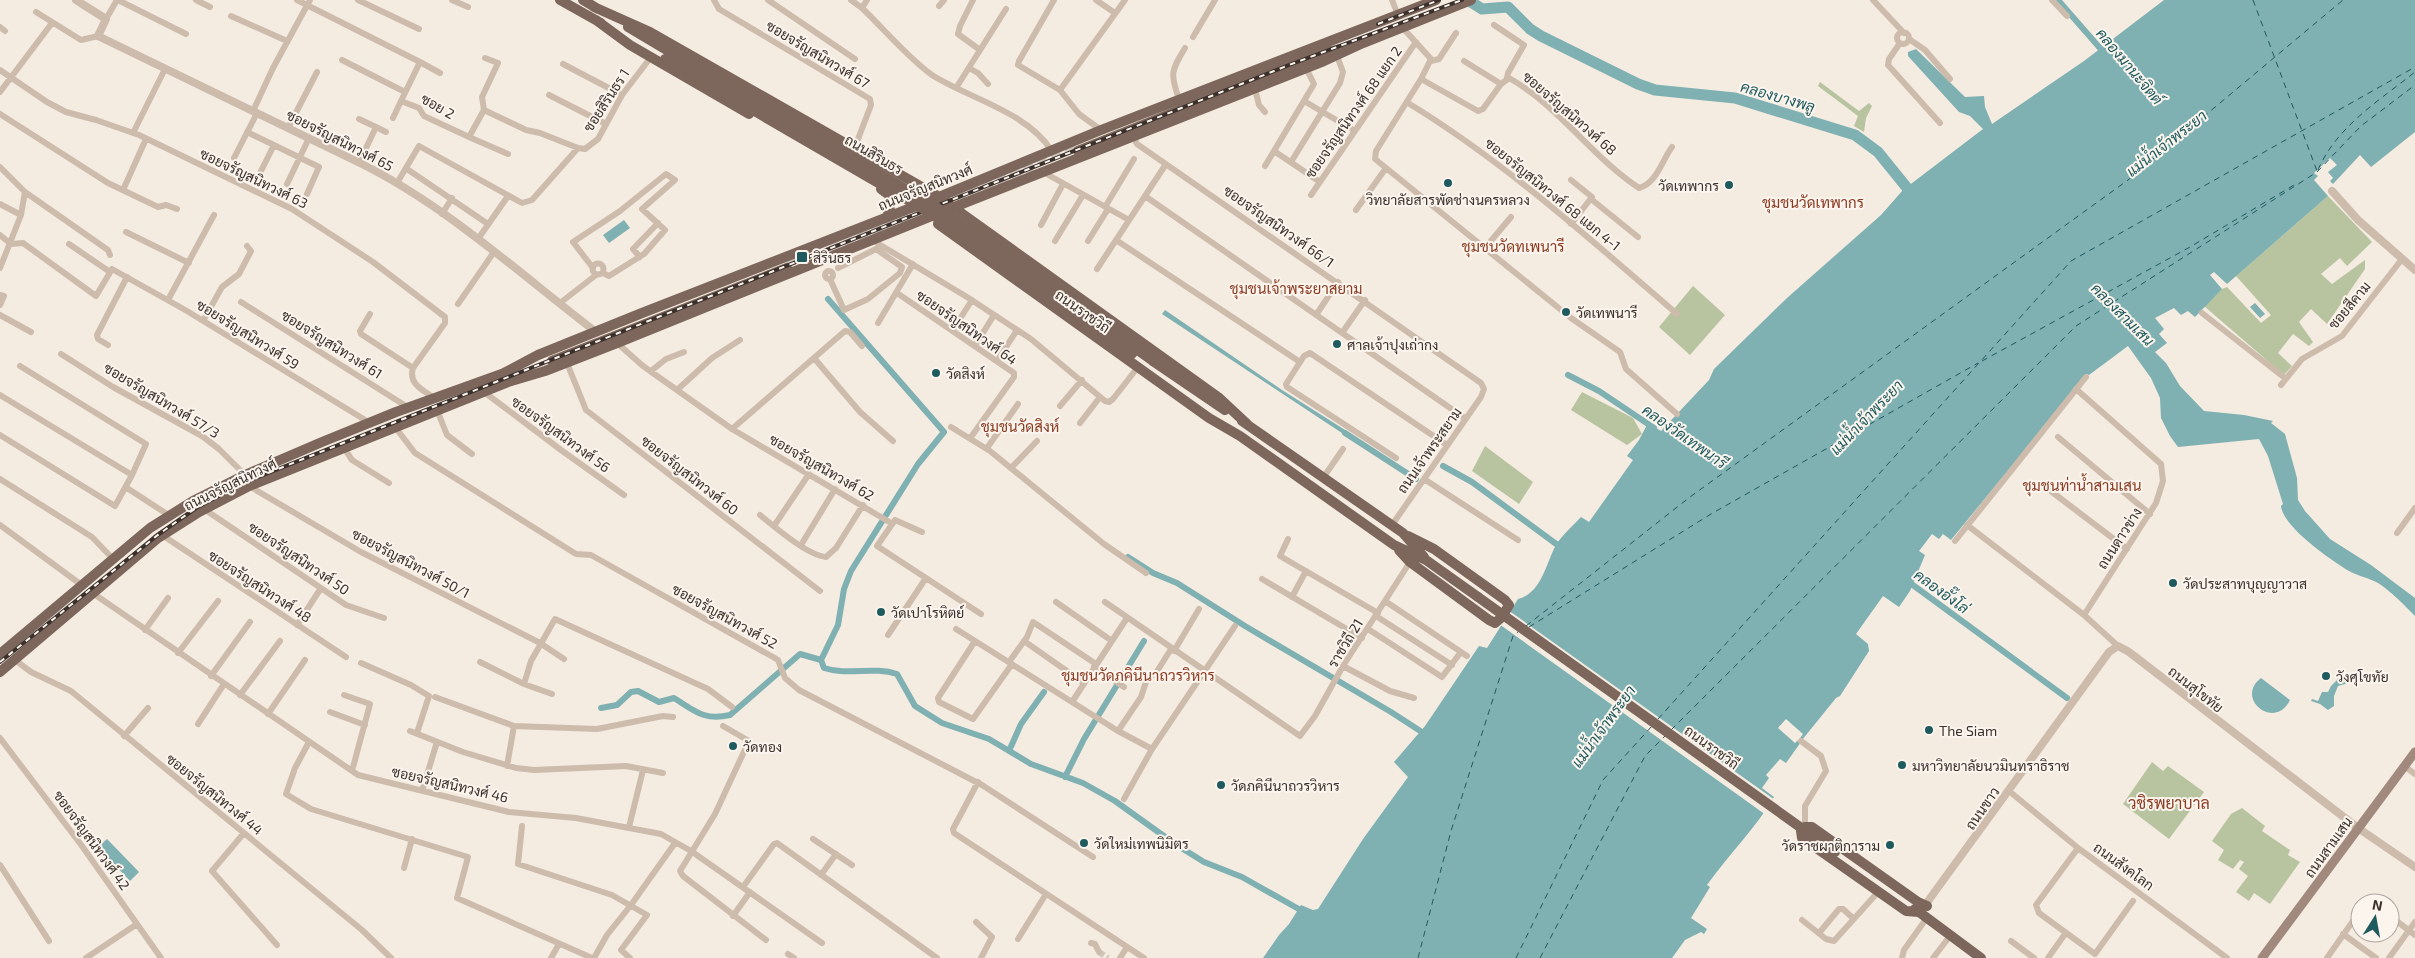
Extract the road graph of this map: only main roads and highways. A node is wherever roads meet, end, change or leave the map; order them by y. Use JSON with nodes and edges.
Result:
{"nodes":[{"id":1,"x":560,"y":0,"type":"edge"},
{"id":2,"x":583,"y":0,"type":"edge"},
{"id":3,"x":1436,"y":0,"type":"edge"},
{"id":4,"x":1468,"y":1,"type":"edge"},
{"id":5,"x":594,"y":7,"type":"junction"},
{"id":6,"x":596,"y":20,"type":"junction"},
{"id":7,"x":1358,"y":31,"type":"junction"},
{"id":8,"x":1362,"y":43,"type":"junction"},
{"id":9,"x":668,"y":56,"type":"junction"},
{"id":10,"x":839,"y":138,"type":"junction"},
{"id":11,"x":824,"y":156,"type":"junction"},
{"id":12,"x":1016,"y":164,"type":"junction"},
{"id":13,"x":1029,"y":178,"type":"junction"},
{"id":14,"x":881,"y":189,"type":"junction"},
{"id":15,"x":939,"y":197,"type":"junction"},
{"id":16,"x":912,"y":207,"type":"junction"},
{"id":17,"x":954,"y":207,"type":"junction"},
{"id":18,"x":887,"y":217,"type":"junction"},
{"id":19,"x":928,"y":217,"type":"junction"},
{"id":20,"x":802,"y":250,"type":"junction"},
{"id":21,"x":813,"y":264,"type":"junction"},
{"id":22,"x":787,"y":265,"type":"tunnel mouth"},
{"id":23,"x":1147,"y":365,"type":"junction"},
{"id":24,"x":506,"y":378,"type":"junction"},
{"id":25,"x":1248,"y":424,"type":"junction"},
{"id":26,"x":206,"y":494,"type":"junction"},
{"id":27,"x":209,"y":507,"type":"junction"},
{"id":28,"x":1403,"y":533,"type":"junction"},
{"id":29,"x":1394,"y":545,"type":"junction"},
{"id":30,"x":1426,"y":560,"type":"junction"},
{"id":31,"x":3,"y":651,"type":"edge"},
{"id":32,"x":15,"y":660,"type":"junction"},
{"id":33,"x":0,"y":672,"type":"edge"},
{"id":34,"x":2415,"y":752,"type":"edge"},
{"id":35,"x":1924,"y":912,"type":"junction"},
{"id":36,"x":1981,"y":958,"type":"edge"},
{"id":37,"x":2262,"y":958,"type":"edge"}],
"edges":[{"from":1,"to":6,"type":"main road","name":"ถนนสิรินธร"},
{"from":2,"to":5,"type":"main road","name":"ถนนสิรินธร"},
{"from":3,"to":7,"type":"main road","name":"ถนนจรัญสนิทวงศ์"},
{"from":4,"to":8,"type":"main road","name":"ถนนจรัญสนิทวงศ์"},
{"from":5,"to":9,"type":"main road","name":"ถนนสิรินธร"},
{"from":5,"to":10,"type":"main road","name":"ถนนสิรินธร"},
{"from":6,"to":9,"type":"main road","name":"ถนนสิรินธร"},
{"from":6,"to":11,"type":"main road","name":"ถนนสิรินธร"},
{"from":7,"to":8,"type":"main road","name":"ถนนจรัญสนิทวงศ์"},
{"from":7,"to":12,"type":"main road","name":"ถนนจรัญสนิทวงศ์"},
{"from":8,"to":13,"type":"main road","name":"ถนนจรัญสนิทวงศ์"},
{"from":9,"to":23,"type":"main road","name":"ถนนสิรินธร","bridge":true},
{"from":10,"to":11,"type":"main road"},
{"from":10,"to":15,"type":"main road","name":"ถนนสิรินธร"},
{"from":11,"to":14,"type":"main road","name":"ถนนสิรินธร"},
{"from":12,"to":13,"type":"main road"},
{"from":12,"to":15,"type":"main road","name":"ถนนจรัญสนิทวงศ์"},
{"from":13,"to":17,"type":"main road","name":"ถนนจรัญสนิทวงศ์"},
{"from":14,"to":16,"type":"main road","name":"ถนนสิรินธร"},
{"from":14,"to":18,"type":"main road"},
{"from":15,"to":16,"type":"main road","name":"ถนนจรัญสนิทวงศ์"},
{"from":15,"to":17,"type":"main road","name":"ถนนสิรินธร"},
{"from":16,"to":18,"type":"main road","name":"ถนนจรัญสนิทวงศ์"},
{"from":16,"to":19,"type":"main road","name":"ถนนราชวิถี"},
{"from":17,"to":19,"type":"main road","name":"ถนนจรัญสนิทวงศ์"},
{"from":17,"to":25,"type":"main road","name":"ถนนราชวิถี"},
{"from":18,"to":20,"type":"main road","name":"ถนนจรัญสนิทวงศ์"},
{"from":19,"to":21,"type":"main road","name":"ถนนจรัญสนิทวงศ์"},
{"from":19,"to":23,"type":"main road","name":"ถนนราชวิถี"},
{"from":20,"to":21,"type":"main road"},
{"from":20,"to":24,"type":"main road","name":"ถนนจรัญสนิทวงศ์"},
{"from":21,"to":24,"type":"main road","name":"ถนนจรัญสนิทวงศ์"},
{"from":22,"to":24,"type":"main road","name":"ถนนจรัญสนิทวงศ์"},
{"from":23,"to":25,"type":"main road","name":"ถนนราชวิถี"},
{"from":23,"to":29,"type":"main road","name":"ถนนราชวิถี"},
{"from":24,"to":26,"type":"main road","name":"ถนนจรัญสนิทวงศ์"},
{"from":24,"to":27,"type":"main road","name":"ถนนจรัญสนิทวงศ์"},
{"from":25,"to":28,"type":"main road","name":"ถนนราชวิถี"},
{"from":26,"to":27,"type":"main road"},
{"from":26,"to":31,"type":"main road","name":"ถนนจรัญสนิทวงศ์"},
{"from":27,"to":32,"type":"main road","name":"ถนนจรัญสนิทวงศ์"},
{"from":28,"to":29,"type":"main road"},
{"from":28,"to":30,"type":"main road","name":"ถนนราชวิถี"},
{"from":29,"to":30,"type":"main road","name":"ถนนราชวิถี"},
{"from":30,"to":35,"type":"main road","name":"ถนนราชวิถี","bridge":true},
{"from":31,"to":32,"type":"main road"},
{"from":32,"to":33,"type":"main road","name":"ถนนจรัญสนิทวงศ์"},
{"from":34,"to":37,"type":"main road","name":"ถนนสามเสน"},
{"from":35,"to":35,"type":"main road"},
{"from":35,"to":36,"type":"main road","name":"ถนนราชวิถี"}]}
